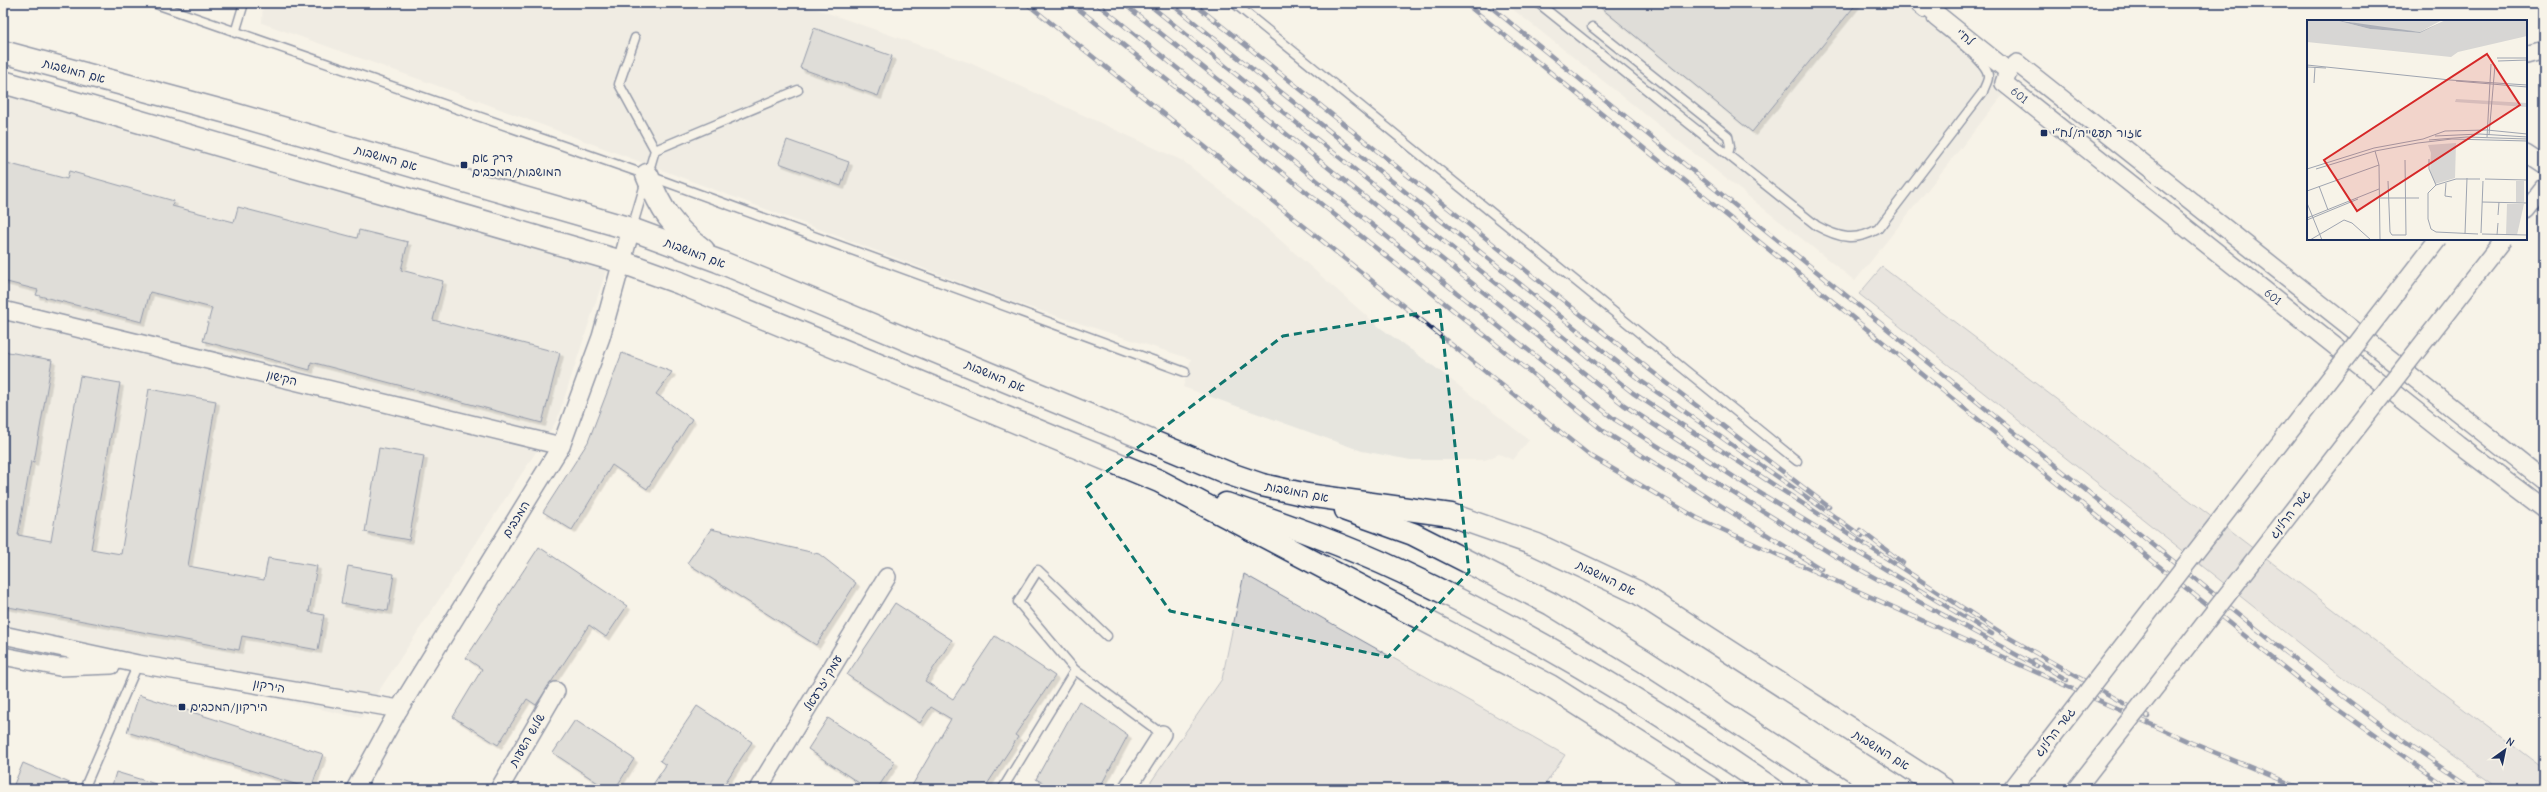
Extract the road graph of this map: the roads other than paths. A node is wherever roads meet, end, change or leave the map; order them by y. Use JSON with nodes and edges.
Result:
{"nodes":[{"id":1,"x":153,"y":3,"type":"edge"},
{"id":2,"x":244,"y":3,"type":"edge"},
{"id":3,"x":1234,"y":3,"type":"edge"},
{"id":4,"x":1538,"y":3,"type":"edge"},
{"id":5,"x":1911,"y":3,"type":"edge"},
{"id":6,"x":1923,"y":3,"type":"edge"},
{"id":7,"x":1592,"y":27,"type":"dead end"},
{"id":8,"x":236,"y":33,"type":"junction"},
{"id":9,"x":635,"y":38,"type":"dead end"},
{"id":10,"x":2544,"y":50,"type":"edge"},
{"id":11,"x":3,"y":52,"type":"edge"},
{"id":12,"x":2527,"y":55,"type":"edge"},
{"id":13,"x":2008,"y":70,"type":"junction"},
{"id":14,"x":3,"y":82,"type":"edge"},
{"id":15,"x":798,"y":90,"type":"dead end"},
{"id":16,"x":655,"y":150,"type":"junction"},
{"id":17,"x":1728,"y":154,"type":"junction"},
{"id":18,"x":2527,"y":155,"type":"edge"},
{"id":19,"x":2544,"y":166,"type":"edge"},
{"id":20,"x":647,"y":175,"type":"junction"},
{"id":21,"x":2544,"y":187,"type":"edge"},
{"id":22,"x":2527,"y":209,"type":"edge"},
{"id":23,"x":631,"y":229,"type":"junction"},
{"id":24,"x":2437,"y":240,"type":"edge"},
{"id":25,"x":2503,"y":240,"type":"edge"},
{"id":26,"x":718,"y":261,"type":"junction"},
{"id":27,"x":622,"y":262,"type":"junction"},
{"id":28,"x":3,"y":310,"type":"edge"},
{"id":29,"x":1185,"y":372,"type":"dead end"},
{"id":30,"x":561,"y":446,"type":"junction"},
{"id":31,"x":1797,"y":461,"type":"dead end"},
{"id":32,"x":2544,"y":481,"type":"edge"},
{"id":33,"x":1159,"y":482,"type":"junction"},
{"id":34,"x":1307,"y":495,"type":"junction"},
{"id":35,"x":2544,"y":509,"type":"edge"},
{"id":36,"x":887,"y":577,"type":"dead end"},
{"id":37,"x":3,"y":635,"type":"edge"},
{"id":38,"x":1107,"y":636,"type":"dead end"},
{"id":39,"x":3,"y":656,"type":"edge"},
{"id":40,"x":138,"y":664,"type":"junction"},
{"id":41,"x":1075,"y":670,"type":"junction"},
{"id":42,"x":556,"y":691,"type":"dead end"},
{"id":43,"x":399,"y":709,"type":"junction"},
{"id":44,"x":1162,"y":734,"type":"joint"},
{"id":45,"x":84,"y":789,"type":"edge"},
{"id":46,"x":355,"y":789,"type":"edge"},
{"id":47,"x":499,"y":789,"type":"edge"},
{"id":48,"x":758,"y":789,"type":"edge"},
{"id":49,"x":1005,"y":789,"type":"edge"},
{"id":50,"x":1128,"y":789,"type":"edge"},
{"id":51,"x":1711,"y":789,"type":"edge"},
{"id":52,"x":1772,"y":789,"type":"edge"},
{"id":53,"x":1840,"y":789,"type":"edge"},
{"id":54,"x":1943,"y":789,"type":"edge"},
{"id":55,"x":2012,"y":789,"type":"edge"},
{"id":56,"x":2076,"y":789,"type":"edge"}],
"edges":[{"from":1,"to":8,"type":"lane"},
{"from":2,"to":8,"type":"lane"},
{"from":3,"to":31,"type":"lane"},
{"from":4,"to":17,"type":"lane"},
{"from":5,"to":17,"type":"lane"},
{"from":6,"to":13,"type":"street","name":"לח\"י"},
{"from":7,"to":17,"type":"lane"},
{"from":8,"to":20,"type":"lane"},
{"from":9,"to":16,"type":"lane"},
{"from":10,"to":12,"type":"street"},
{"from":11,"to":23,"type":"main road","name":"אם המושבות"},
{"from":13,"to":32,"type":"street","name":"601"},
{"from":13,"to":35,"type":"street","name":"601"},
{"from":14,"to":27,"type":"main road"},
{"from":15,"to":16,"type":"lane"},
{"from":16,"to":20,"type":"lane"},
{"from":18,"to":19,"type":"street"},
{"from":20,"to":23,"type":"lane"},
{"from":20,"to":26,"type":"main road"},
{"from":20,"to":29,"type":"lane"},
{"from":21,"to":22,"type":"street"},
{"from":23,"to":26,"type":"main road","name":"אם המושבות"},
{"from":23,"to":27,"type":"street","name":"המכבים"},
{"from":24,"to":55,"type":"street","name":"גשר הרלינג","bridge":true},
{"from":25,"to":56,"type":"street","name":"גשר הרלינג","bridge":true},
{"from":26,"to":34,"type":"main road","name":"אם המושבות"},
{"from":27,"to":30,"type":"street","name":"המכבים"},
{"from":27,"to":33,"type":"main road"},
{"from":28,"to":30,"type":"street","name":"הקישון"},
{"from":30,"to":43,"type":"street","name":"המכבים"},
{"from":33,"to":51,"type":"main road"},
{"from":33,"to":52,"type":"main road"},
{"from":34,"to":53,"type":"main road"},
{"from":34,"to":54,"type":"main road","name":"אם המושבות"},
{"from":36,"to":48,"type":"street","name":"עמק יזרעאל"},
{"from":37,"to":40,"type":"street","name":"הירקון"},
{"from":38,"to":41,"type":"lane"},
{"from":39,"to":40,"type":"street","name":"הירקון"},
{"from":40,"to":43,"type":"street","name":"הירקון"},
{"from":40,"to":45,"type":"lane"},
{"from":41,"to":44,"type":"lane"},
{"from":41,"to":49,"type":"lane"},
{"from":42,"to":47,"type":"street","name":"שלוש השעות"},
{"from":43,"to":46,"type":"street","name":"המכבים"},
{"from":44,"to":50,"type":"street"}]}
